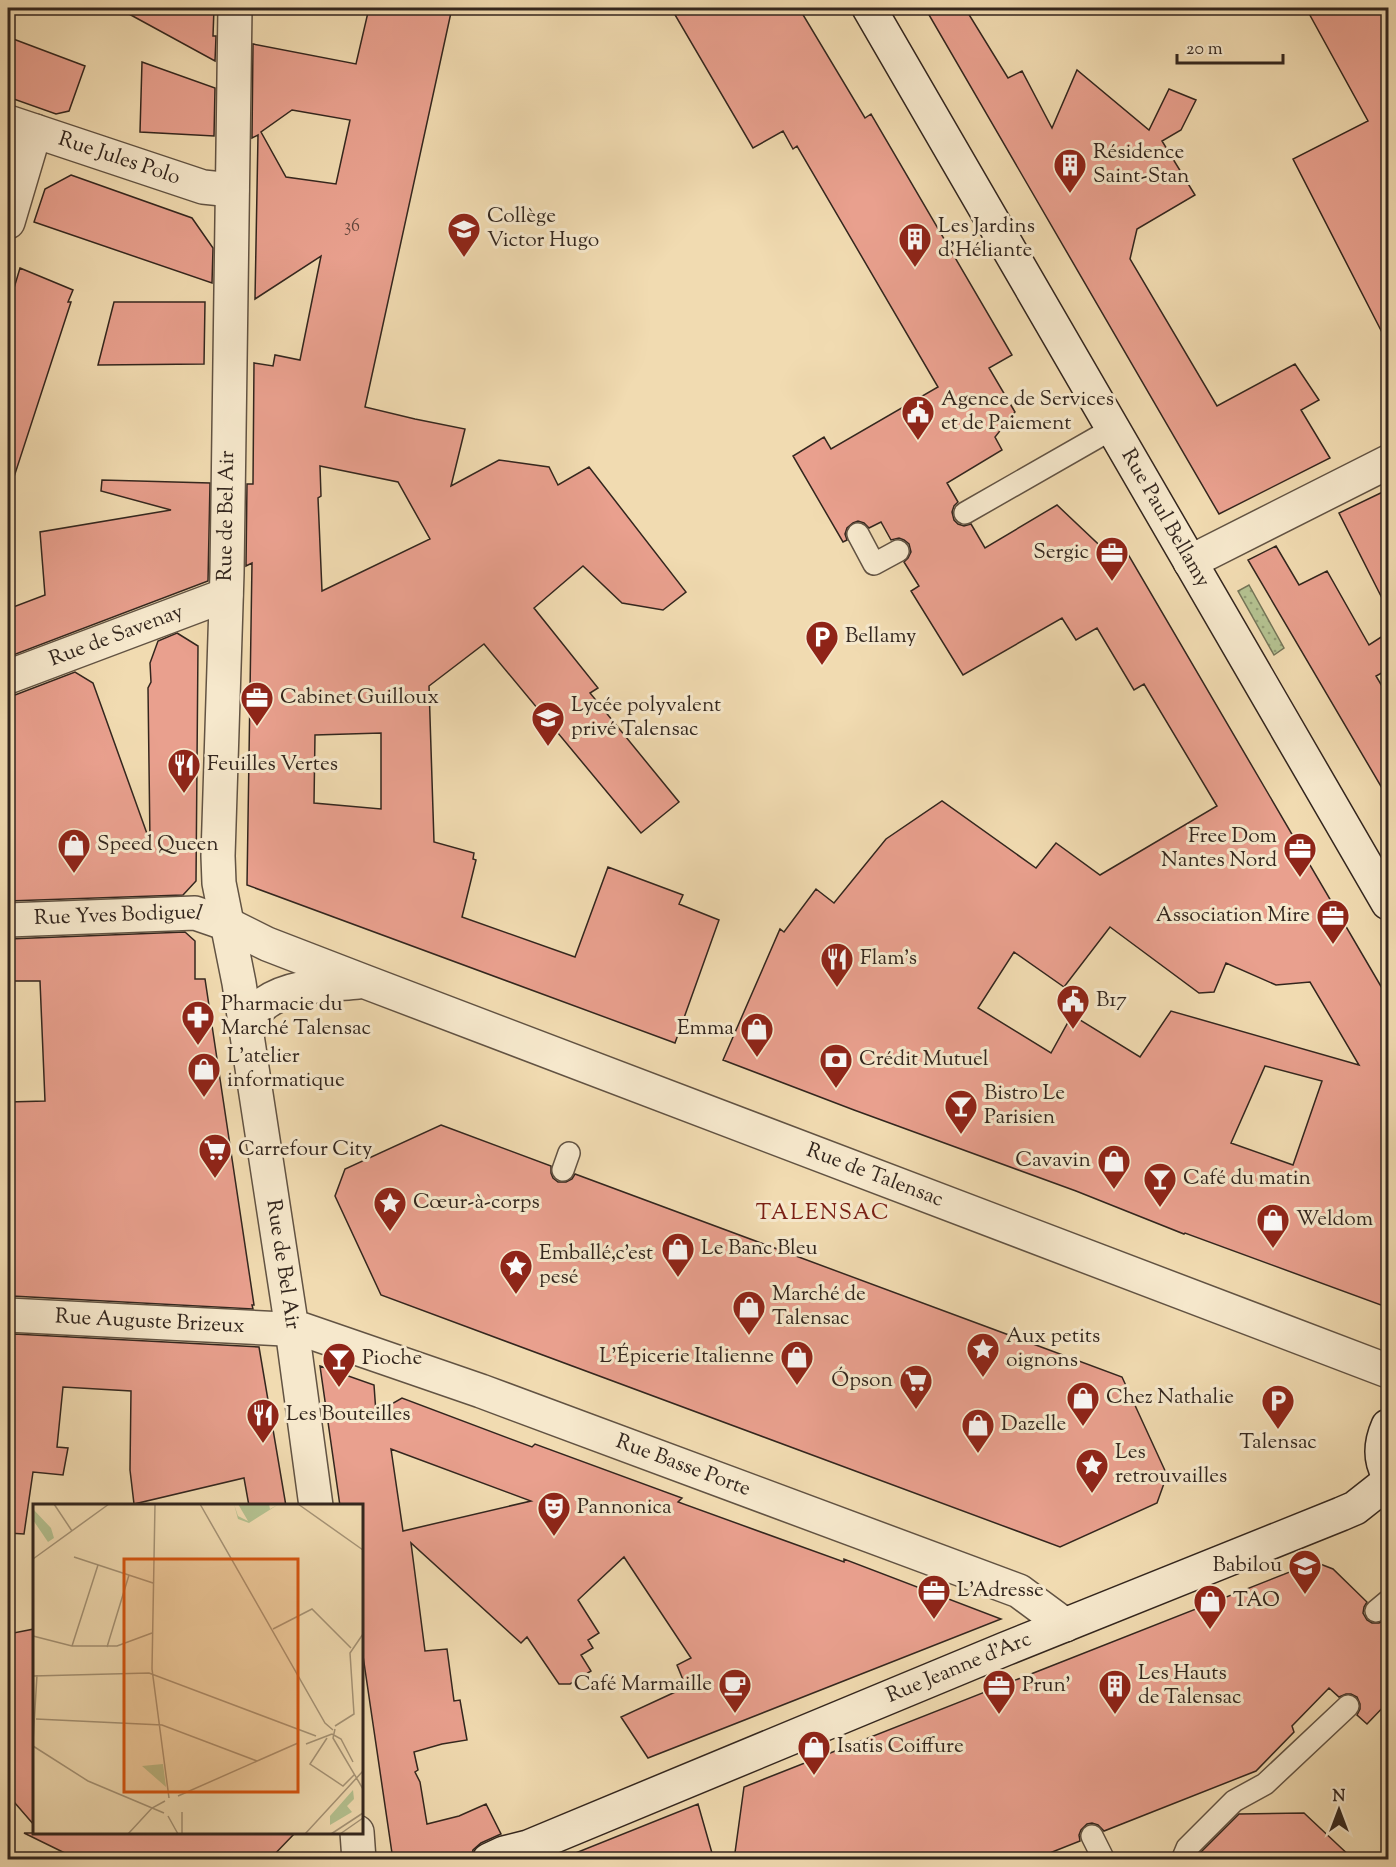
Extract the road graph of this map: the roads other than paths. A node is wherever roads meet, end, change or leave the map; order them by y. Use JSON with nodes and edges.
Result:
{"nodes":[{"id":1,"x":235,"y":8,"type":"edge"},
{"id":2,"x":869,"y":8,"type":"edge"},
{"id":3,"x":21,"y":127,"type":"edge"},
{"id":4,"x":232,"y":190,"type":"junction"},
{"id":5,"x":8,"y":222,"type":"edge"},
{"id":6,"x":1112,"y":429,"type":"junction"},
{"id":7,"x":1389,"y":462,"type":"edge"},
{"id":8,"x":964,"y":513,"type":"dead end"},
{"id":9,"x":858,"y":534,"type":"dead end"},
{"id":10,"x":898,"y":551,"type":"dead end"},
{"id":11,"x":1190,"y":562,"type":"junction"},
{"id":12,"x":226,"y":595,"type":"junction"},
{"id":13,"x":8,"y":677,"type":"edge"},
{"id":14,"x":1389,"y":903,"type":"edge"},
{"id":15,"x":8,"y":920,"type":"edge"},
{"id":16,"x":226,"y":924,"type":"junction"},
{"id":17,"x":363,"y":981,"type":"junction"},
{"id":18,"x":245,"y":1023,"type":"junction"},
{"id":19,"x":8,"y":1316,"type":"edge"},
{"id":20,"x":292,"y":1329,"type":"junction"},
{"id":21,"x":1389,"y":1371,"type":"edge"},
{"id":22,"x":1389,"y":1426,"type":"edge"},
{"id":23,"x":1389,"y":1474,"type":"edge"},
{"id":24,"x":1389,"y":1482,"type":"edge"},
{"id":25,"x":316,"y":1504,"type":"edge"},
{"id":26,"x":1065,"y":1625,"type":"junction"},
{"id":27,"x":1348,"y":1706,"type":"dead end"},
{"id":28,"x":357,"y":1834,"type":"edge"},
{"id":29,"x":1092,"y":1836,"type":"dead end"},
{"id":30,"x":521,"y":1853,"type":"edge"},
{"id":31,"x":359,"y":1860,"type":"edge"},
{"id":32,"x":489,"y":1860,"type":"edge"},
{"id":33,"x":1104,"y":1860,"type":"edge"},
{"id":34,"x":1182,"y":1860,"type":"edge"}],
"edges":[{"from":1,"to":4,"type":"street","name":"Rue de Bel Air"},
{"from":2,"to":6,"type":"street","name":"Rue Paul Bellamy"},
{"from":3,"to":4,"type":"street","name":"Rue Jules Polo"},
{"from":3,"to":5,"type":"street"},
{"from":4,"to":12,"type":"street","name":"Rue de Bel Air"},
{"from":6,"to":8,"type":"lane"},
{"from":6,"to":11,"type":"street","name":"Rue Paul Bellamy"},
{"from":7,"to":11,"type":"street"},
{"from":9,"to":10,"type":"lane"},
{"from":11,"to":14,"type":"street","name":"Rue Paul Bellamy"},
{"from":12,"to":13,"type":"street","name":"Rue de Savenay"},
{"from":12,"to":16,"type":"street","name":"Rue de Bel Air"},
{"from":15,"to":16,"type":"street","name":"Rue Yves Bodiguel"},
{"from":16,"to":17,"type":"street","name":"Rue de Talensac"},
{"from":16,"to":18,"type":"street","name":"Rue de Bel Air"},
{"from":17,"to":18,"type":"street","name":"Rue de Talensac"},
{"from":17,"to":21,"type":"street","name":"Rue de Talensac"},
{"from":18,"to":20,"type":"street","name":"Rue de Bel Air"},
{"from":19,"to":20,"type":"street","name":"Rue Auguste Brizeux"},
{"from":20,"to":25,"type":"street","name":"Rue de Bel Air"},
{"from":20,"to":26,"type":"street","name":"Rue Basse Porte"},
{"from":22,"to":23,"type":"street"},
{"from":24,"to":26,"type":"street","name":"Rue Jeanne d'Arc"},
{"from":26,"to":30,"type":"street","name":"Rue Jeanne d'Arc"},
{"from":27,"to":34,"type":"lane"},
{"from":28,"to":31,"type":"street"},
{"from":29,"to":33,"type":"lane"},
{"from":30,"to":32,"type":"street","name":"Rue Jeanne d'Arc"}]}
